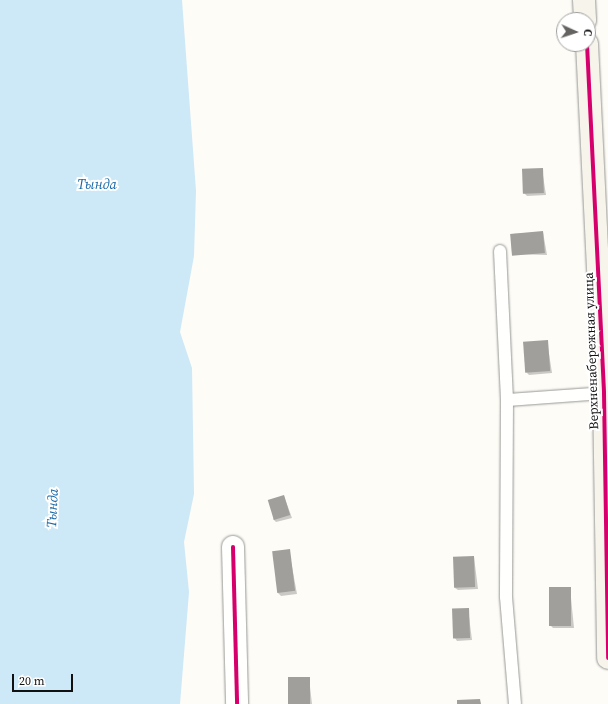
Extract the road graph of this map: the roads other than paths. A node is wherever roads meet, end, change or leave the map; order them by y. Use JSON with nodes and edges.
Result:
{"nodes":[{"id":1,"x":584,"y":0,"type":"edge"},
{"id":2,"x":585,"y":12,"type":"edge"},
{"id":3,"x":587,"y":52,"type":"edge"},
{"id":4,"x":500,"y":251,"type":"dead end"},
{"id":5,"x":604,"y":393,"type":"junction"},
{"id":6,"x":506,"y":400,"type":"junction"},
{"id":7,"x":607,"y":509,"type":"edge"},
{"id":8,"x":233,"y":547,"type":"dead end"},
{"id":9,"x":608,"y":658,"type":"edge"},
{"id":10,"x":236,"y":704,"type":"edge"},
{"id":11,"x":515,"y":704,"type":"edge"}],
"edges":[{"from":1,"to":2,"type":"street"},
{"from":3,"to":5,"type":"street","name":"Верхненабережная улица"},
{"from":4,"to":6,"type":"lane"},
{"from":5,"to":6,"type":"lane"},
{"from":5,"to":7,"type":"street","name":"Верхненабережная улица"},
{"from":6,"to":11,"type":"lane"},
{"from":7,"to":9,"type":"street","name":"Верхненабережная улица"},
{"from":8,"to":10,"type":"street"}]}
